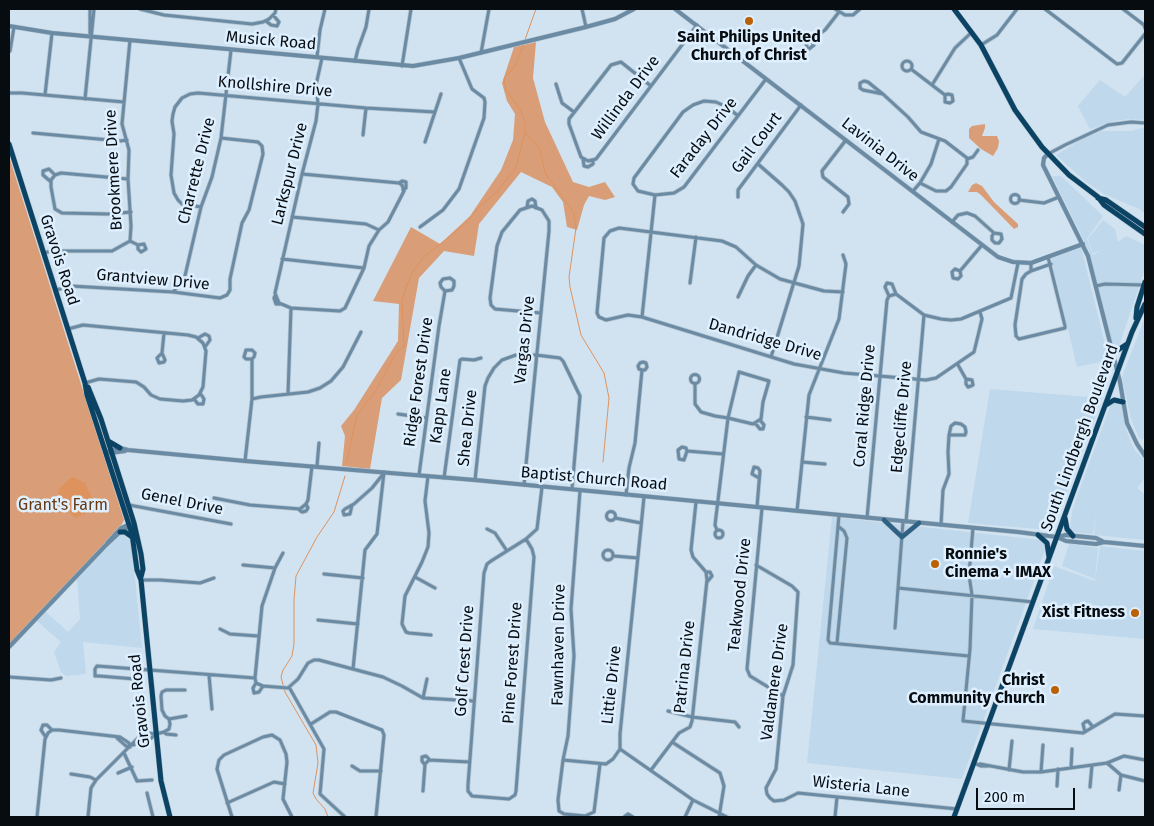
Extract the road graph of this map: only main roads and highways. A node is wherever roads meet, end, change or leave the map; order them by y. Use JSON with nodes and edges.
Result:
{"nodes":[{"id":1,"x":954,"y":9,"type":"edge"},
{"id":2,"x":9,"y":144,"type":"edge"},
{"id":3,"x":1098,"y":197,"type":"junction"},
{"id":4,"x":1145,"y":226,"type":"edge"},
{"id":5,"x":1145,"y":234,"type":"edge"},
{"id":6,"x":1145,"y":284,"type":"edge"},
{"id":7,"x":1145,"y":304,"type":"edge"},
{"id":8,"x":1136,"y":320,"type":"junction"},
{"id":9,"x":1128,"y":344,"type":"junction"},
{"id":10,"x":1110,"y":346,"type":"road end"},
{"id":11,"x":85,"y":383,"type":"junction"},
{"id":12,"x":1123,"y":402,"type":"road end"},
{"id":13,"x":1105,"y":405,"type":"junction"},
{"id":14,"x":108,"y":441,"type":"junction"},
{"id":15,"x":109,"y":452,"type":"junction"},
{"id":16,"x":115,"y":462,"type":"junction"},
{"id":17,"x":1065,"y":515,"type":"junction"},
{"id":18,"x":884,"y":520,"type":"road end"},
{"id":19,"x":919,"y":523,"type":"road end"},
{"id":20,"x":132,"y":525,"type":"junction"},
{"id":21,"x":120,"y":532,"type":"road end"},
{"id":22,"x":1038,"y":535,"type":"road end"},
{"id":23,"x":1073,"y":536,"type":"road end"},
{"id":24,"x":132,"y":537,"type":"junction"},
{"id":25,"x":1050,"y":557,"type":"junction"},
{"id":26,"x":141,"y":580,"type":"junction"},
{"id":27,"x":170,"y":817,"type":"edge"},
{"id":28,"x":954,"y":817,"type":"edge"}],
"edges":[{"from":1,"to":3,"type":"main road"},
{"from":2,"to":11,"type":"main road","name":"Gravois Road"},
{"from":3,"to":4,"type":"main road"},
{"from":3,"to":5,"type":"main road"},
{"from":6,"to":8,"type":"main road","name":"South Lindbergh Boulevard"},
{"from":7,"to":8,"type":"main road","name":"South Lindbergh Boulevard"},
{"from":8,"to":9,"type":"main road","name":"South Lindbergh Boulevard"},
{"from":9,"to":10,"type":"main road"},
{"from":9,"to":13,"type":"main road","name":"South Lindbergh Boulevard"},
{"from":11,"to":14,"type":"main road","name":"Gravois Road"},
{"from":11,"to":15,"type":"main road","name":"Gravois Road"},
{"from":12,"to":13,"type":"main road"},
{"from":13,"to":17,"type":"main road","name":"South Lindbergh Boulevard"},
{"from":14,"to":15,"type":"main road","name":"Gravois Road"},
{"from":14,"to":16,"type":"main road"},
{"from":15,"to":16,"type":"main road","name":"Gravois Road"},
{"from":15,"to":20,"type":"main road","name":"Gravois Road"},
{"from":16,"to":20,"type":"main road","name":"Gravois Road"},
{"from":17,"to":23,"type":"main road"},
{"from":17,"to":25,"type":"main road","name":"South Lindbergh Boulevard"},
{"from":18,"to":19,"type":"main road"},
{"from":20,"to":24,"type":"main road","name":"Gravois Road"},
{"from":20,"to":26,"type":"main road","name":"Gravois Road"},
{"from":21,"to":24,"type":"main road"},
{"from":22,"to":25,"type":"main road"},
{"from":24,"to":26,"type":"main road","name":"Gravois Road"},
{"from":25,"to":28,"type":"main road","name":"South Lindbergh Boulevard"},
{"from":26,"to":27,"type":"main road","name":"Gravois Road"}]}
